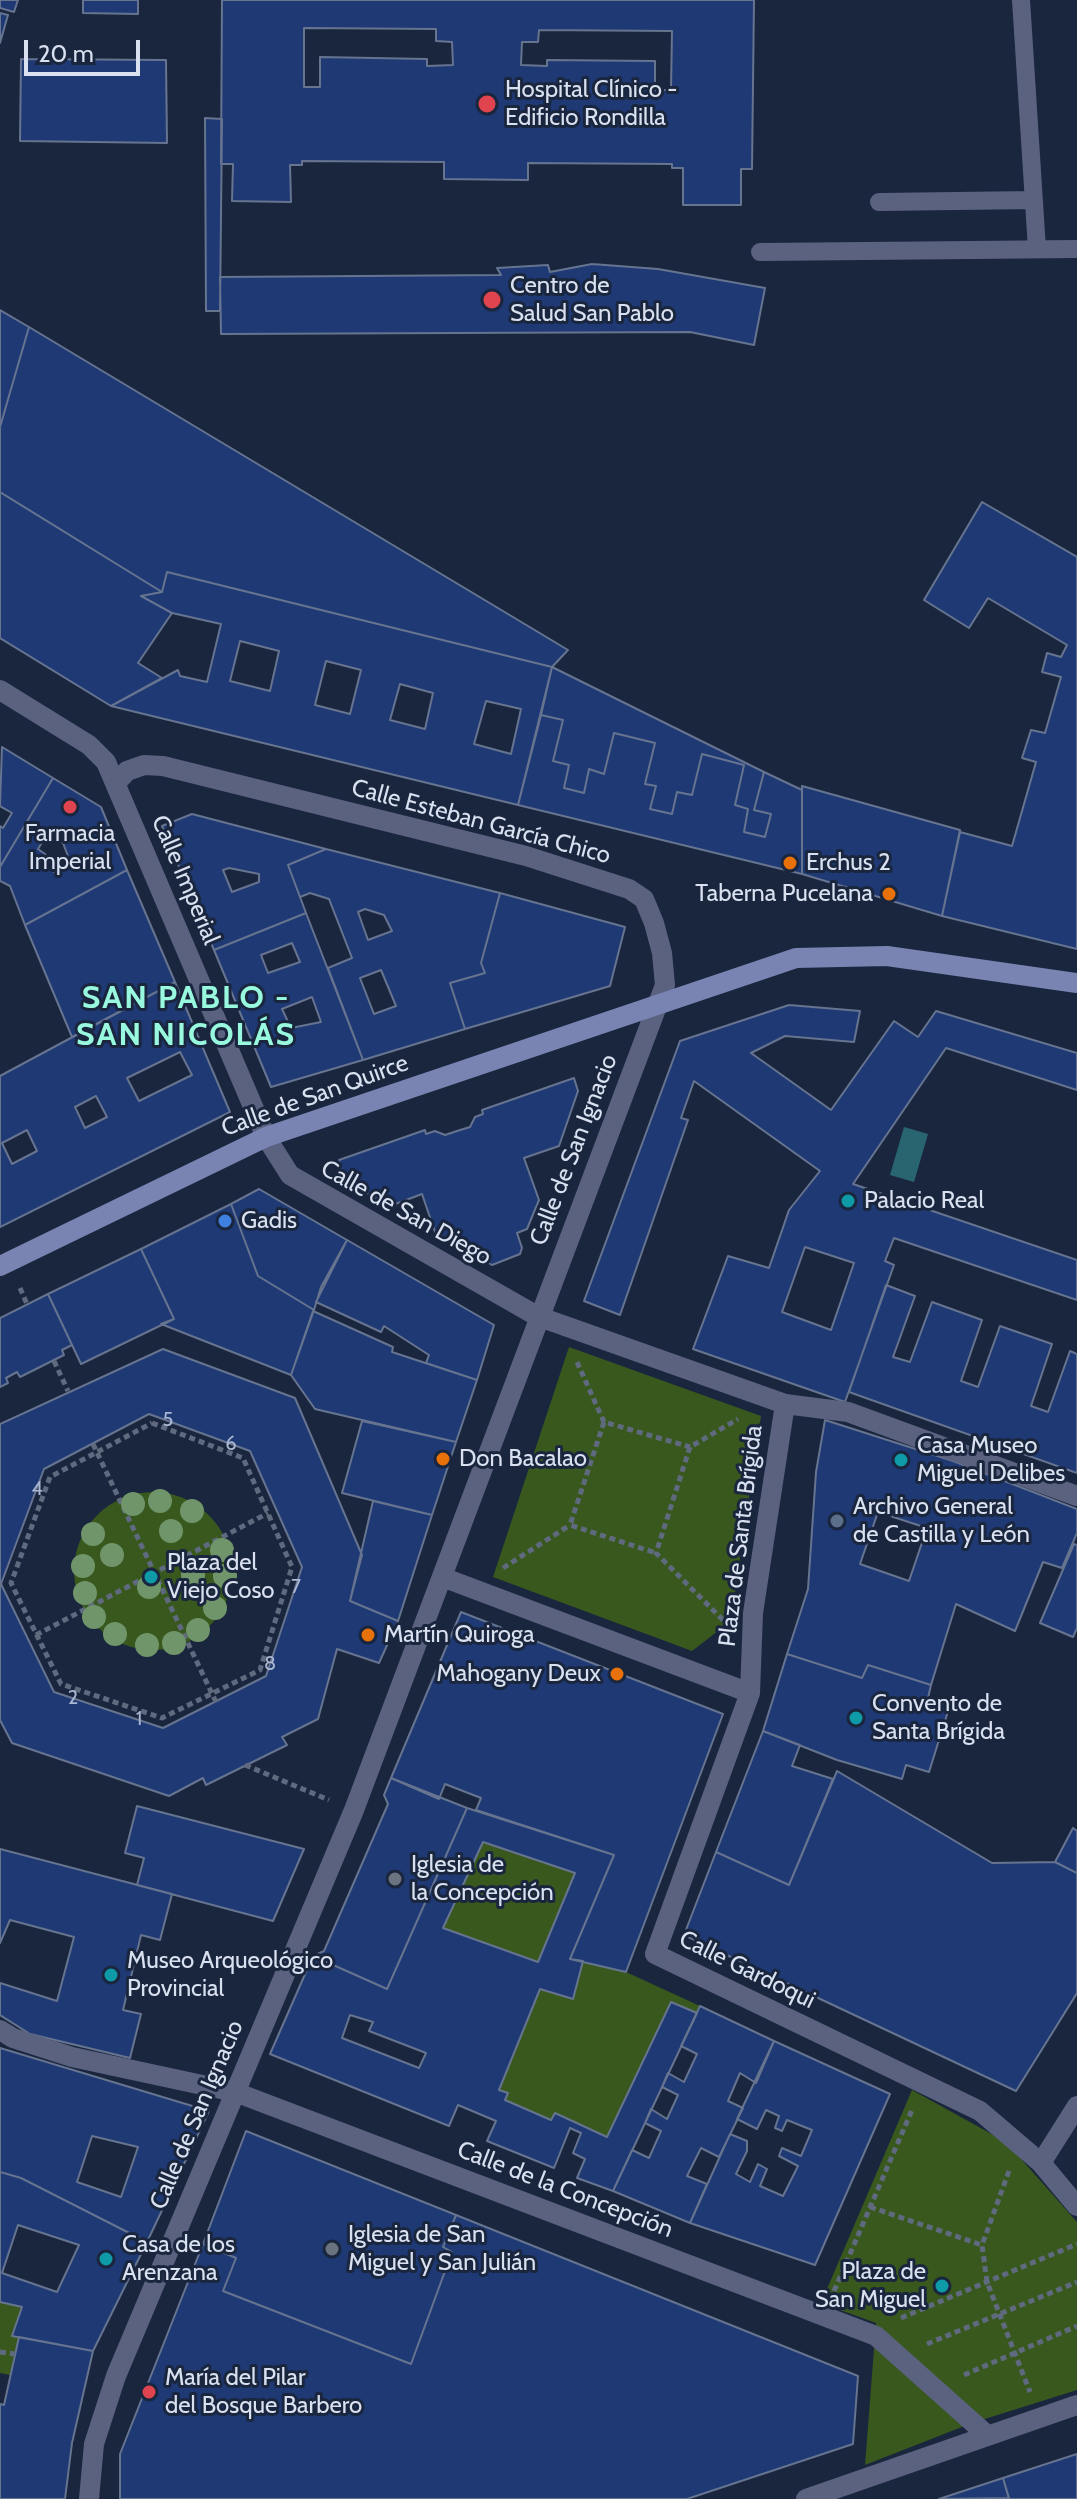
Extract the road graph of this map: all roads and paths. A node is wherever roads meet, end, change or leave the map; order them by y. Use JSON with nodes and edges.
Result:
{"nodes":[{"id":1,"x":1021,"y":0,"type":"edge"},
{"id":2,"x":1034,"y":200,"type":"junction"},
{"id":3,"x":879,"y":202,"type":"dead end"},
{"id":4,"x":1037,"y":249,"type":"junction"},
{"id":5,"x":1077,"y":249,"type":"edge"},
{"id":6,"x":760,"y":252,"type":"dead end"},
{"id":7,"x":0,"y":690,"type":"edge"},
{"id":8,"x":117,"y":782,"type":"junction"},
{"id":9,"x":1074,"y":983,"type":"edge"},
{"id":10,"x":659,"y":1004,"type":"junction"},
{"id":11,"x":266,"y":1137,"type":"junction"},
{"id":12,"x":0,"y":1266,"type":"edge"},
{"id":13,"x":537,"y":1316,"type":"junction"},
{"id":14,"x":559,"y":1324,"type":"junction"},
{"id":15,"x":54,"y":1361,"type":"dead end"},
{"id":16,"x":68,"y":1391,"type":"dead end"},
{"id":17,"x":778,"y":1402,"type":"junction"},
{"id":18,"x":604,"y":1422,"type":"junction"},
{"id":19,"x":93,"y":1444,"type":"dead end"},
{"id":20,"x":690,"y":1447,"type":"junction"},
{"id":21,"x":97,"y":1452,"type":"junction"},
{"id":22,"x":1077,"y":1496,"type":"edge"},
{"id":23,"x":268,"y":1513,"type":"junction"},
{"id":24,"x":570,"y":1525,"type":"junction"},
{"id":25,"x":656,"y":1553,"type":"junction"},
{"id":26,"x":154,"y":1573,"type":"junction"},
{"id":27,"x":442,"y":1577,"type":"junction"},
{"id":28,"x":471,"y":1588,"type":"junction"},
{"id":29,"x":36,"y":1635,"type":"junction"},
{"id":30,"x":752,"y":1649,"type":"junction"},
{"id":31,"x":750,"y":1693,"type":"junction"},
{"id":32,"x":211,"y":1694,"type":"junction"},
{"id":33,"x":216,"y":1702,"type":"dead end"},
{"id":34,"x":245,"y":1765,"type":"dead end"},
{"id":35,"x":354,"y":1810,"type":"junction"},
{"id":36,"x":0,"y":2030,"type":"edge"},
{"id":37,"x":923,"y":2083,"type":"junction"},
{"id":38,"x":235,"y":2092,"type":"junction"},
{"id":39,"x":1077,"y":2106,"type":"edge"},
{"id":40,"x":1019,"y":2144,"type":"junction"},
{"id":41,"x":1041,"y":2163,"type":"junction"},
{"id":42,"x":1077,"y":2206,"type":"edge"},
{"id":43,"x":870,"y":2207,"type":"junction"},
{"id":44,"x":1077,"y":2244,"type":"edge"},
{"id":45,"x":982,"y":2245,"type":"junction"},
{"id":46,"x":987,"y":2282,"type":"junction"},
{"id":47,"x":1077,"y":2282,"type":"edge"},
{"id":48,"x":1000,"y":2313,"type":"junction"},
{"id":49,"x":823,"y":2317,"type":"junction"},
{"id":50,"x":1077,"y":2326,"type":"edge"},
{"id":51,"x":876,"y":2336,"type":"junction"},
{"id":52,"x":1016,"y":2351,"type":"junction"},
{"id":53,"x":0,"y":2352,"type":"edge"},
{"id":54,"x":15,"y":2354,"type":"dead end"},
{"id":55,"x":899,"y":2356,"type":"junction"},
{"id":56,"x":935,"y":2389,"type":"junction"},
{"id":57,"x":1077,"y":2405,"type":"edge"},
{"id":58,"x":1038,"y":2416,"type":"junction"},
{"id":59,"x":987,"y":2435,"type":"junction"},
{"id":60,"x":89,"y":2499,"type":"edge"},
{"id":61,"x":806,"y":2499,"type":"edge"}],
"edges":[{"from":1,"to":2,"type":"lane"},
{"from":2,"to":3,"type":"lane"},
{"from":2,"to":4,"type":"lane"},
{"from":4,"to":5,"type":"lane"},
{"from":4,"to":6,"type":"lane"},
{"from":7,"to":8,"type":"street","name":"Calle Imperial"},
{"from":8,"to":10,"type":"street","name":"Calle Esteban García Chico"},
{"from":8,"to":11,"type":"street","name":"Calle Imperial"},
{"from":9,"to":10,"type":"main road"},
{"from":10,"to":11,"type":"main road","name":"Calle de San Quirce"},
{"from":10,"to":13,"type":"street","name":"Calle de San Ignacio"},
{"from":11,"to":12,"type":"main road","name":"Calle de San Quirce"},
{"from":11,"to":13,"type":"street","name":"Calle de San Diego"},
{"from":13,"to":14,"type":"street","name":"Plaza de Santa Brígida"},
{"from":13,"to":27,"type":"street"},
{"from":14,"to":17,"type":"street","name":"Plaza de Santa Brígida"},
{"from":14,"to":18,"type":"path"},
{"from":15,"to":16,"type":"path"},
{"from":17,"to":20,"type":"path"},
{"from":17,"to":22,"type":"street"},
{"from":17,"to":30,"type":"street","name":"Plaza de Santa Brígida"},
{"from":18,"to":20,"type":"path"},
{"from":18,"to":24,"type":"path"},
{"from":19,"to":21,"type":"path"},
{"from":20,"to":25,"type":"path"},
{"from":21,"to":23,"type":"path"},
{"from":21,"to":26,"type":"path"},
{"from":21,"to":29,"type":"path"},
{"from":23,"to":26,"type":"path"},
{"from":23,"to":32,"type":"path"},
{"from":24,"to":25,"type":"path"},
{"from":24,"to":28,"type":"path"},
{"from":25,"to":30,"type":"path"},
{"from":26,"to":29,"type":"path"},
{"from":26,"to":32,"type":"path"},
{"from":27,"to":28,"type":"street","name":"Plaza de Santa Brígida"},
{"from":27,"to":35,"type":"street","name":"Calle de San Ignacio"},
{"from":28,"to":31,"type":"street","name":"Plaza de Santa Brígida"},
{"from":29,"to":32,"type":"path"},
{"from":30,"to":31,"type":"street","name":"Plaza de Santa Brígida"},
{"from":31,"to":37,"type":"street","name":"Calle Gardoqui"},
{"from":32,"to":33,"type":"path"},
{"from":34,"to":35,"type":"path"},
{"from":35,"to":38,"type":"street","name":"Calle de San Ignacio"},
{"from":36,"to":38,"type":"street","name":"Calle de la Concepción"},
{"from":37,"to":40,"type":"street","name":"Calle Gardoqui"},
{"from":37,"to":43,"type":"path"},
{"from":38,"to":49,"type":"street","name":"Calle de la Concepción"},
{"from":38,"to":60,"type":"street","name":"Calle de San Ignacio"},
{"from":39,"to":41,"type":"street"},
{"from":40,"to":41,"type":"street"},
{"from":40,"to":45,"type":"path"},
{"from":41,"to":42,"type":"street"},
{"from":43,"to":45,"type":"path"},
{"from":43,"to":49,"type":"path"},
{"from":44,"to":46,"type":"path"},
{"from":45,"to":46,"type":"path"},
{"from":46,"to":48,"type":"path"},
{"from":46,"to":51,"type":"path"},
{"from":47,"to":48,"type":"path"},
{"from":48,"to":52,"type":"path"},
{"from":48,"to":55,"type":"path"},
{"from":49,"to":51,"type":"street","name":"Calle de la Concepción"},
{"from":50,"to":52,"type":"path"},
{"from":51,"to":55,"type":"street"},
{"from":52,"to":56,"type":"path"},
{"from":52,"to":58,"type":"path"},
{"from":53,"to":54,"type":"path"},
{"from":55,"to":56,"type":"street"},
{"from":56,"to":59,"type":"street"},
{"from":57,"to":58,"type":"street"},
{"from":58,"to":59,"type":"street"},
{"from":59,"to":61,"type":"street"}]}
